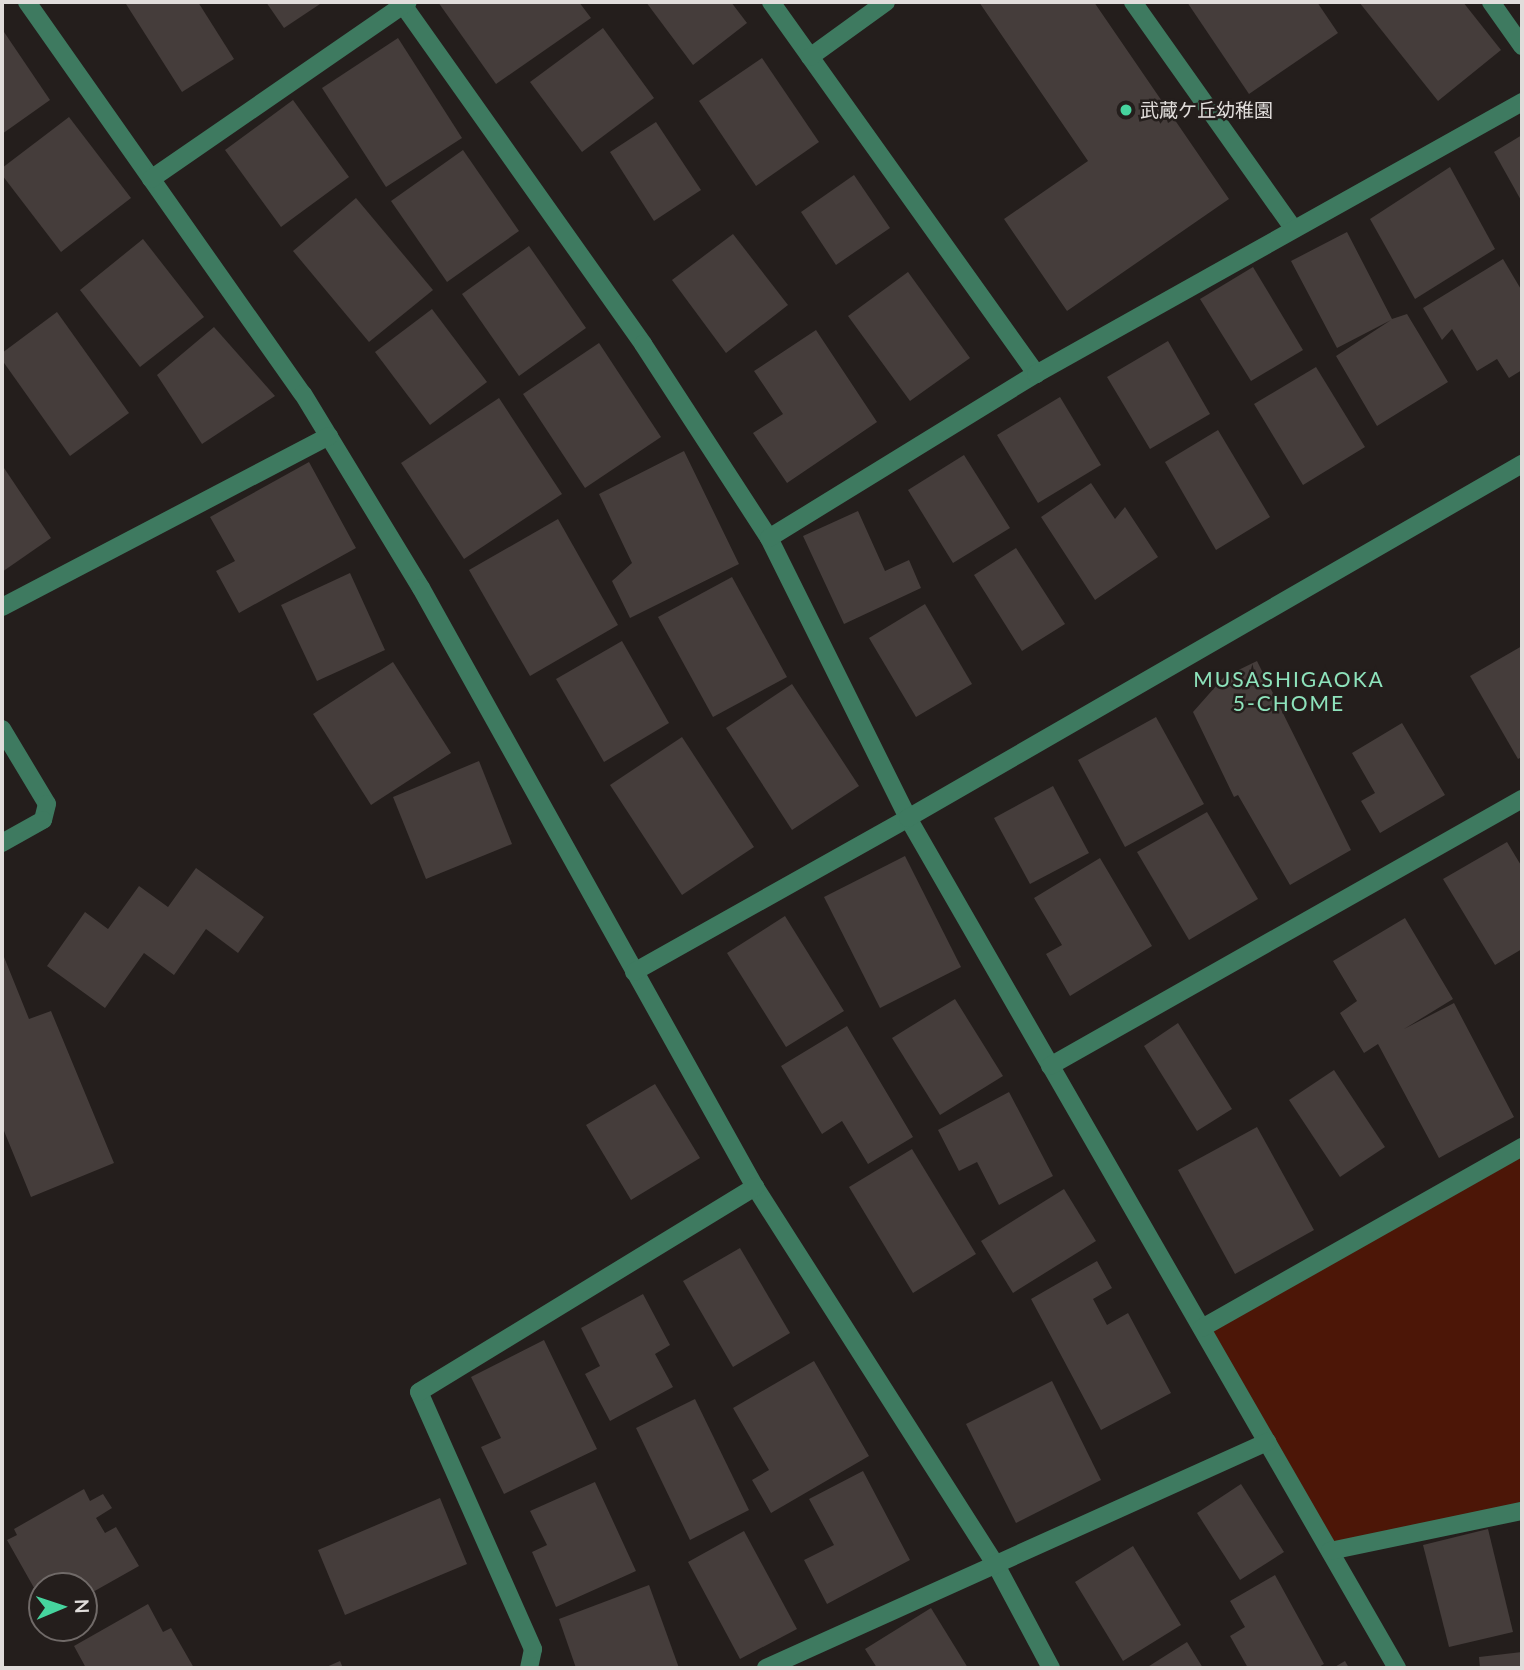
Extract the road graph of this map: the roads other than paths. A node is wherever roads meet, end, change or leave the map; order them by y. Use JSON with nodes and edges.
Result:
{"nodes":[{"id":1,"x":27,"y":2,"type":"edge"},
{"id":2,"x":771,"y":2,"type":"edge"},
{"id":3,"x":886,"y":2,"type":"edge"},
{"id":4,"x":1133,"y":2,"type":"edge"},
{"id":5,"x":1491,"y":2,"type":"edge"},
{"id":6,"x":404,"y":3,"type":"edge"},
{"id":7,"x":1522,"y":46,"type":"edge"},
{"id":8,"x":810,"y":57,"type":"junction"},
{"id":9,"x":1522,"y":102,"type":"edge"},
{"id":10,"x":151,"y":179,"type":"junction"},
{"id":11,"x":1294,"y":229,"type":"junction"},
{"id":12,"x":1035,"y":374,"type":"junction"},
{"id":13,"x":328,"y":436,"type":"junction"},
{"id":14,"x":1522,"y":464,"type":"edge"},
{"id":15,"x":769,"y":538,"type":"junction"},
{"id":16,"x":2,"y":607,"type":"edge"},
{"id":17,"x":2,"y":729,"type":"edge"},
{"id":18,"x":1522,"y":799,"type":"edge"},
{"id":19,"x":908,"y":818,"type":"junction"},
{"id":20,"x":2,"y":843,"type":"edge"},
{"id":21,"x":634,"y":972,"type":"junction"},
{"id":22,"x":1050,"y":1066,"type":"junction"},
{"id":23,"x":1522,"y":1147,"type":"edge"},
{"id":24,"x":755,"y":1187,"type":"junction"},
{"id":25,"x":1202,"y":1328,"type":"junction"},
{"id":26,"x":1267,"y":1442,"type":"junction"},
{"id":27,"x":1522,"y":1511,"type":"edge"},
{"id":28,"x":1330,"y":1551,"type":"junction"},
{"id":29,"x":996,"y":1565,"type":"junction"},
{"id":30,"x":529,"y":1668,"type":"edge"},
{"id":31,"x":766,"y":1668,"type":"edge"},
{"id":32,"x":1051,"y":1668,"type":"edge"},
{"id":33,"x":1397,"y":1668,"type":"edge"}],
"edges":[{"from":1,"to":10,"type":"street"},
{"from":2,"to":8,"type":"street"},
{"from":3,"to":8,"type":"street"},
{"from":4,"to":11,"type":"street"},
{"from":5,"to":7,"type":"street"},
{"from":6,"to":10,"type":"street"},
{"from":6,"to":15,"type":"street"},
{"from":8,"to":12,"type":"street"},
{"from":9,"to":11,"type":"street"},
{"from":10,"to":13,"type":"street"},
{"from":11,"to":12,"type":"street"},
{"from":12,"to":15,"type":"street"},
{"from":13,"to":16,"type":"street"},
{"from":13,"to":21,"type":"street"},
{"from":14,"to":19,"type":"street"},
{"from":15,"to":19,"type":"street"},
{"from":17,"to":20,"type":"street"},
{"from":18,"to":22,"type":"street"},
{"from":19,"to":21,"type":"street"},
{"from":19,"to":22,"type":"street"},
{"from":21,"to":24,"type":"street"},
{"from":22,"to":25,"type":"street"},
{"from":23,"to":25,"type":"street"},
{"from":24,"to":29,"type":"street"},
{"from":24,"to":30,"type":"street"},
{"from":25,"to":26,"type":"street"},
{"from":26,"to":28,"type":"street"},
{"from":26,"to":29,"type":"street"},
{"from":27,"to":28,"type":"street"},
{"from":28,"to":33,"type":"street"},
{"from":29,"to":31,"type":"street"},
{"from":29,"to":32,"type":"street"}]}
